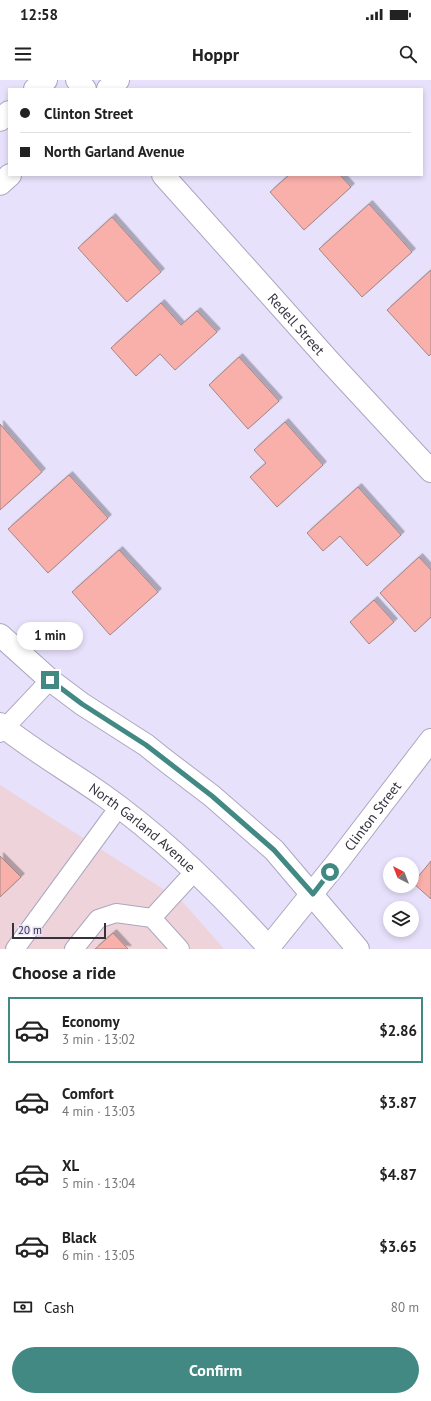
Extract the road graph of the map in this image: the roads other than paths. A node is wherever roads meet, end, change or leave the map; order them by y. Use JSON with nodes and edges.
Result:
{"nodes":[{"id":1,"x":46,"y":80,"type":"edge"},
{"id":2,"x":77,"y":80,"type":"edge"},
{"id":3,"x":118,"y":80,"type":"edge"},
{"id":4,"x":36,"y":88,"type":"edge"},
{"id":5,"x":84,"y":88,"type":"edge"},
{"id":6,"x":109,"y":88,"type":"edge"},
{"id":7,"x":8,"y":113,"type":"edge"},
{"id":8,"x":0,"y":120,"type":"edge"},
{"id":9,"x":9,"y":176,"type":"edge"},
{"id":10,"x":164,"y":176,"type":"edge"},
{"id":11,"x":0,"y":184,"type":"edge"},
{"id":12,"x":431,"y":471,"type":"edge"},
{"id":13,"x":0,"y":634,"type":"edge"},
{"id":14,"x":50,"y":680,"type":"junction"},
{"id":15,"x":2,"y":728,"type":"edge"},
{"id":16,"x":431,"y":740,"type":"edge"},
{"id":17,"x":118,"y":807,"type":"junction"},
{"id":18,"x":194,"y":871,"type":"junction"},
{"id":19,"x":313,"y":894,"type":"junction"},
{"id":20,"x":152,"y":918,"type":"junction"},
{"id":21,"x":269,"y":948,"type":"edge"},
{"id":22,"x":15,"y":949,"type":"edge"},
{"id":23,"x":74,"y":949,"type":"edge"},
{"id":24,"x":180,"y":949,"type":"edge"},
{"id":25,"x":358,"y":949,"type":"edge"}],
"edges":[{"from":1,"to":4,"type":"main road"},
{"from":2,"to":5,"type":"main road"},
{"from":3,"to":6,"type":"main road"},
{"from":7,"to":8,"type":"main road"},
{"from":9,"to":11,"type":"main road"},
{"from":10,"to":12,"type":"main road","name":"Redell Street"},
{"from":13,"to":14,"type":"main road"},
{"from":14,"to":15,"type":"lane"},
{"from":14,"to":19,"type":"main road"},
{"from":15,"to":17,"type":"main road","name":"North Garland Avenue"},
{"from":16,"to":19,"type":"main road","name":"Clinton Street"},
{"from":17,"to":18,"type":"main road","name":"North Garland Avenue"},
{"from":17,"to":22,"type":"lane"},
{"from":18,"to":20,"type":"lane"},
{"from":18,"to":21,"type":"main road","name":"North Garland Avenue"},
{"from":19,"to":21,"type":"main road","name":"Clinton Street"},
{"from":19,"to":25,"type":"main road"},
{"from":20,"to":23,"type":"lane"},
{"from":20,"to":24,"type":"lane"}]}
